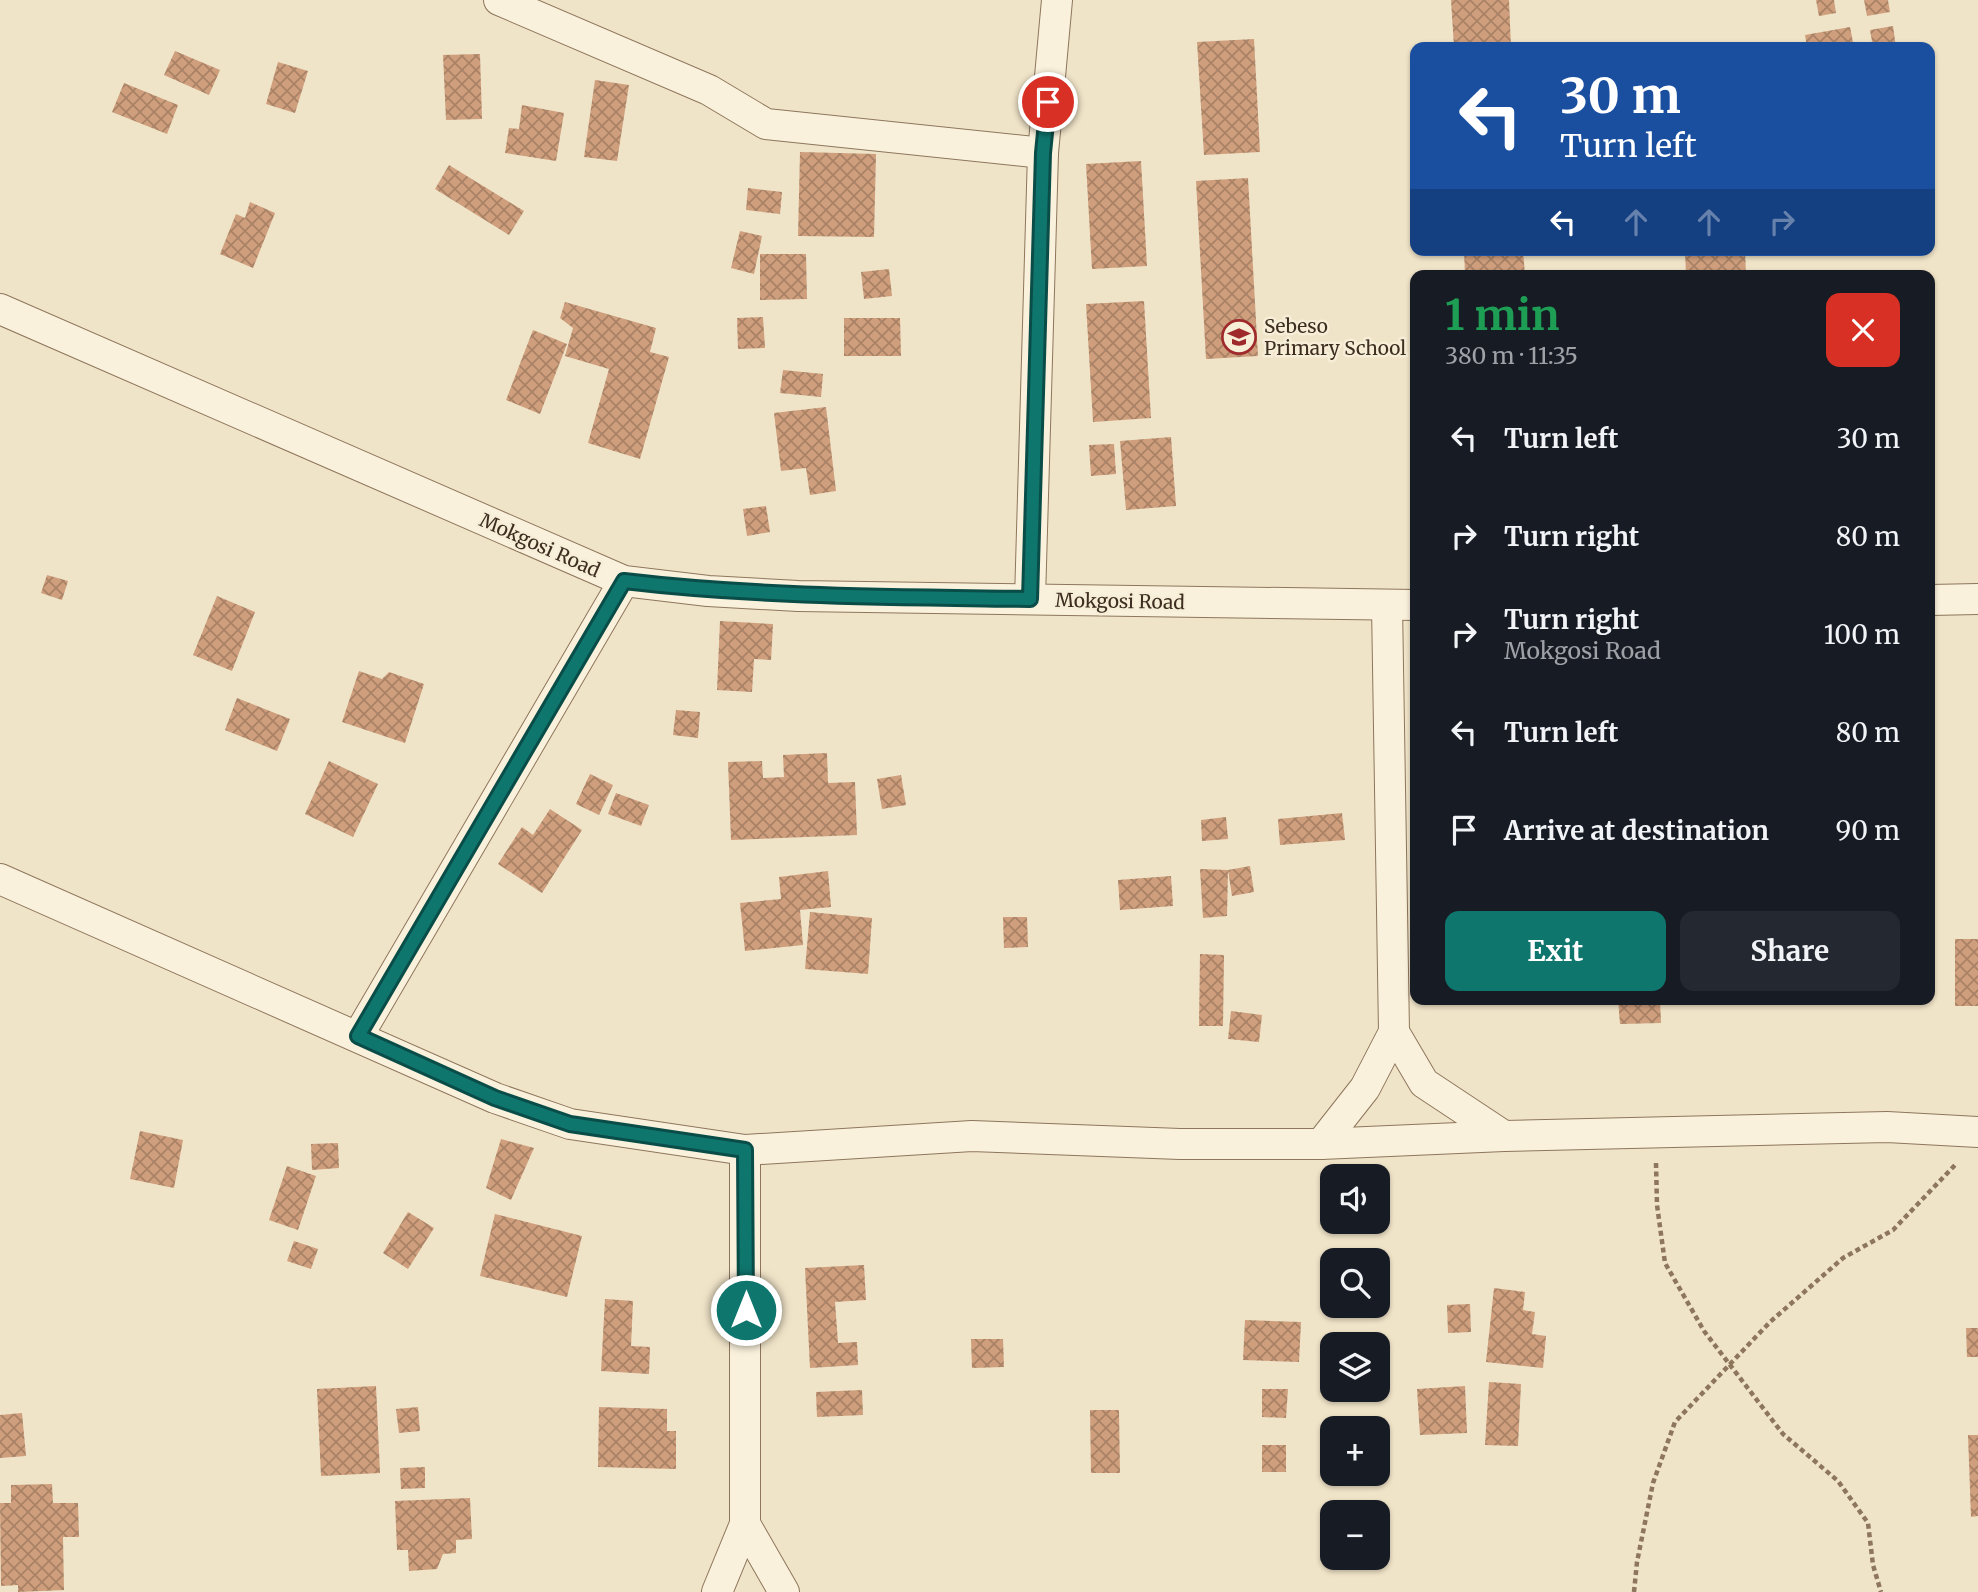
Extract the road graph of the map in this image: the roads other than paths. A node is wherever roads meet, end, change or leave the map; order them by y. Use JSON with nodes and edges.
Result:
{"nodes":[{"id":1,"x":499,"y":0,"type":"edge"},
{"id":2,"x":1057,"y":0,"type":"edge"},
{"id":3,"x":1043,"y":153,"type":"junction"},
{"id":4,"x":0,"y":309,"type":"edge"},
{"id":5,"x":624,"y":581,"type":"junction"},
{"id":6,"x":1030,"y":599,"type":"junction"},
{"id":7,"x":1978,"y":599,"type":"edge"},
{"id":8,"x":1935,"y":600,"type":"edge"},
{"id":9,"x":1401,"y":605,"type":"edge"},
{"id":10,"x":0,"y":879,"type":"edge"},
{"id":11,"x":1394,"y":1032,"type":"junction"},
{"id":12,"x":358,"y":1036,"type":"junction"},
{"id":13,"x":1977,"y":1131,"type":"edge"},
{"id":14,"x":1504,"y":1136,"type":"junction"},
{"id":15,"x":1321,"y":1144,"type":"junction"},
{"id":16,"x":745,"y":1150,"type":"junction"},
{"id":17,"x":745,"y":1524,"type":"junction"},
{"id":18,"x":717,"y":1592,"type":"edge"},
{"id":19,"x":784,"y":1592,"type":"edge"}],
"edges":[{"from":1,"to":3,"type":"street"},
{"from":2,"to":3,"type":"street"},
{"from":3,"to":6,"type":"street"},
{"from":4,"to":5,"type":"street","name":"Mokgosi Road"},
{"from":5,"to":6,"type":"street","name":"Mokgosi Road"},
{"from":5,"to":12,"type":"street"},
{"from":6,"to":9,"type":"street","name":"Mokgosi Road"},
{"from":7,"to":8,"type":"street"},
{"from":9,"to":11,"type":"street"},
{"from":10,"to":12,"type":"street"},
{"from":11,"to":14,"type":"street"},
{"from":11,"to":15,"type":"street"},
{"from":12,"to":16,"type":"street"},
{"from":13,"to":14,"type":"street"},
{"from":14,"to":15,"type":"street"},
{"from":15,"to":16,"type":"street"},
{"from":16,"to":17,"type":"street"},
{"from":17,"to":18,"type":"street"},
{"from":17,"to":19,"type":"street"}]}
